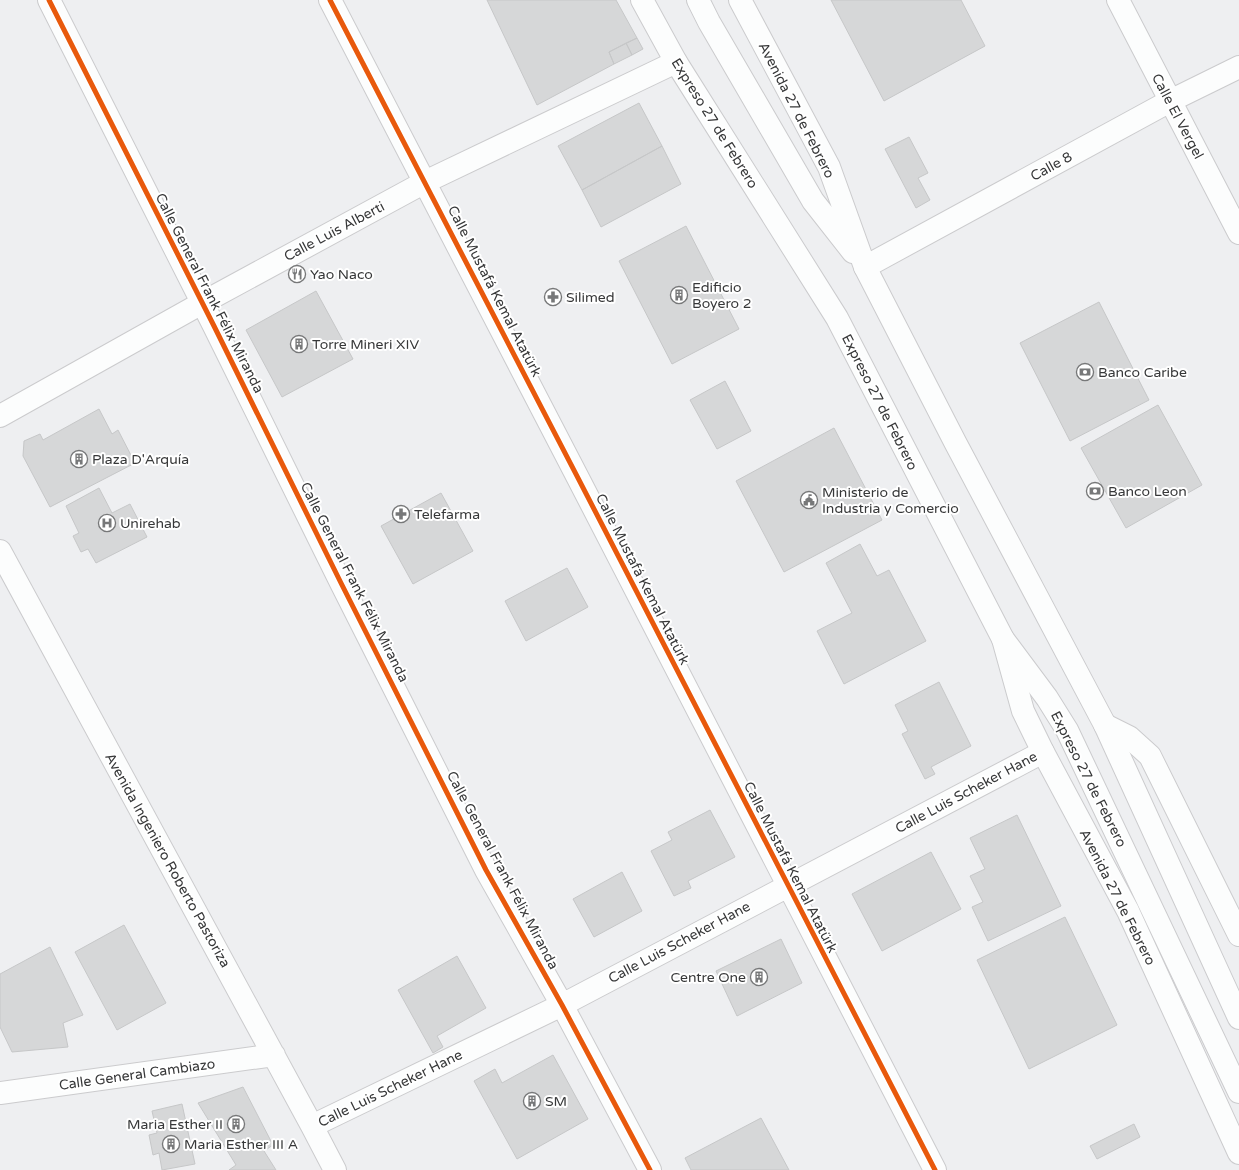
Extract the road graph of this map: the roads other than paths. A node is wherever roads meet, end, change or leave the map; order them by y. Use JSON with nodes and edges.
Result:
{"nodes":[{"id":1,"x":49,"y":0,"type":"edge"},
{"id":2,"x":330,"y":0,"type":"edge"},
{"id":3,"x":642,"y":0,"type":"edge"},
{"id":4,"x":698,"y":0,"type":"edge"},
{"id":5,"x":740,"y":0,"type":"edge"},
{"id":6,"x":1118,"y":0,"type":"edge"},
{"id":7,"x":676,"y":62,"type":"junction"},
{"id":8,"x":1239,"y":67,"type":"edge"},
{"id":9,"x":1170,"y":101,"type":"junction"},
{"id":10,"x":426,"y":182,"type":"junction"},
{"id":11,"x":1239,"y":233,"type":"edge"},
{"id":12,"x":865,"y":267,"type":"junction"},
{"id":13,"x":202,"y":303,"type":"junction"},
{"id":14,"x":0,"y":416,"type":"edge"},
{"id":15,"x":0,"y":551,"type":"edge"},
{"id":16,"x":1003,"y":639,"type":"junction"},
{"id":17,"x":1105,"y":725,"type":"junction"},
{"id":18,"x":1043,"y":752,"type":"junction"},
{"id":19,"x":787,"y":886,"type":"junction"},
{"id":20,"x":1238,"y":931,"type":"edge"},
{"id":21,"x":562,"y":1005,"type":"junction"},
{"id":22,"x":1239,"y":1018,"type":"edge"},
{"id":23,"x":274,"y":1055,"type":"junction"},
{"id":24,"x":1239,"y":1092,"type":"edge"},
{"id":25,"x":0,"y":1093,"type":"edge"},
{"id":26,"x":312,"y":1126,"type":"junction"},
{"id":27,"x":1239,"y":1153,"type":"edge"},
{"id":28,"x":335,"y":1170,"type":"edge"},
{"id":29,"x":650,"y":1170,"type":"edge"},
{"id":30,"x":935,"y":1170,"type":"edge"}],
"edges":[{"from":1,"to":13,"type":"main road","name":"Calle General Frank Félix Miranda"},
{"from":2,"to":10,"type":"main road","name":"Calle Mustafá Kemal Atatürk"},
{"from":3,"to":7,"type":"main road","name":"Expreso 27 de Febrero"},
{"from":4,"to":12,"type":"main road"},
{"from":5,"to":12,"type":"main road","name":"Avenida 27 de Febrero"},
{"from":6,"to":9,"type":"main road","name":"Calle El Vergel"},
{"from":7,"to":10,"type":"main road","name":"Calle Luis Alberti"},
{"from":7,"to":16,"type":"main road","name":"Expreso 27 de Febrero"},
{"from":8,"to":9,"type":"main road","name":"Calle 8"},
{"from":9,"to":11,"type":"main road","name":"Calle El Vergel"},
{"from":9,"to":12,"type":"main road","name":"Calle 8"},
{"from":10,"to":13,"type":"main road","name":"Calle Luis Alberti"},
{"from":10,"to":19,"type":"main road","name":"Calle Mustafá Kemal Atatürk"},
{"from":12,"to":17,"type":"main road"},
{"from":13,"to":14,"type":"main road","name":"Calle Luis Alberti"},
{"from":13,"to":21,"type":"main road","name":"Calle General Frank Félix Miranda"},
{"from":15,"to":23,"type":"main road","name":"Avenida Ingeniero Roberto Pastoriza"},
{"from":16,"to":18,"type":"main road","name":"Avenida 27 de Febrero"},
{"from":16,"to":24,"type":"main road","name":"Expreso 27 de Febrero"},
{"from":17,"to":20,"type":"main road"},
{"from":17,"to":22,"type":"main road"},
{"from":18,"to":19,"type":"main road","name":"Calle Luis Scheker Hane"},
{"from":18,"to":27,"type":"main road","name":"Avenida 27 de Febrero"},
{"from":19,"to":21,"type":"main road","name":"Calle Luis Scheker Hane"},
{"from":19,"to":30,"type":"main road","name":"Calle Mustafá Kemal Atatürk"},
{"from":21,"to":26,"type":"main road","name":"Calle Luis Scheker Hane"},
{"from":21,"to":29,"type":"main road","name":"Calle General Frank Félix Miranda"},
{"from":23,"to":25,"type":"main road","name":"Calle General Cambiazo"},
{"from":23,"to":26,"type":"main road","name":"Avenida Ingeniero Roberto Pastoriza"},
{"from":26,"to":28,"type":"main road","name":"Avenida Ingeniero Roberto Pastoriza"}]}
